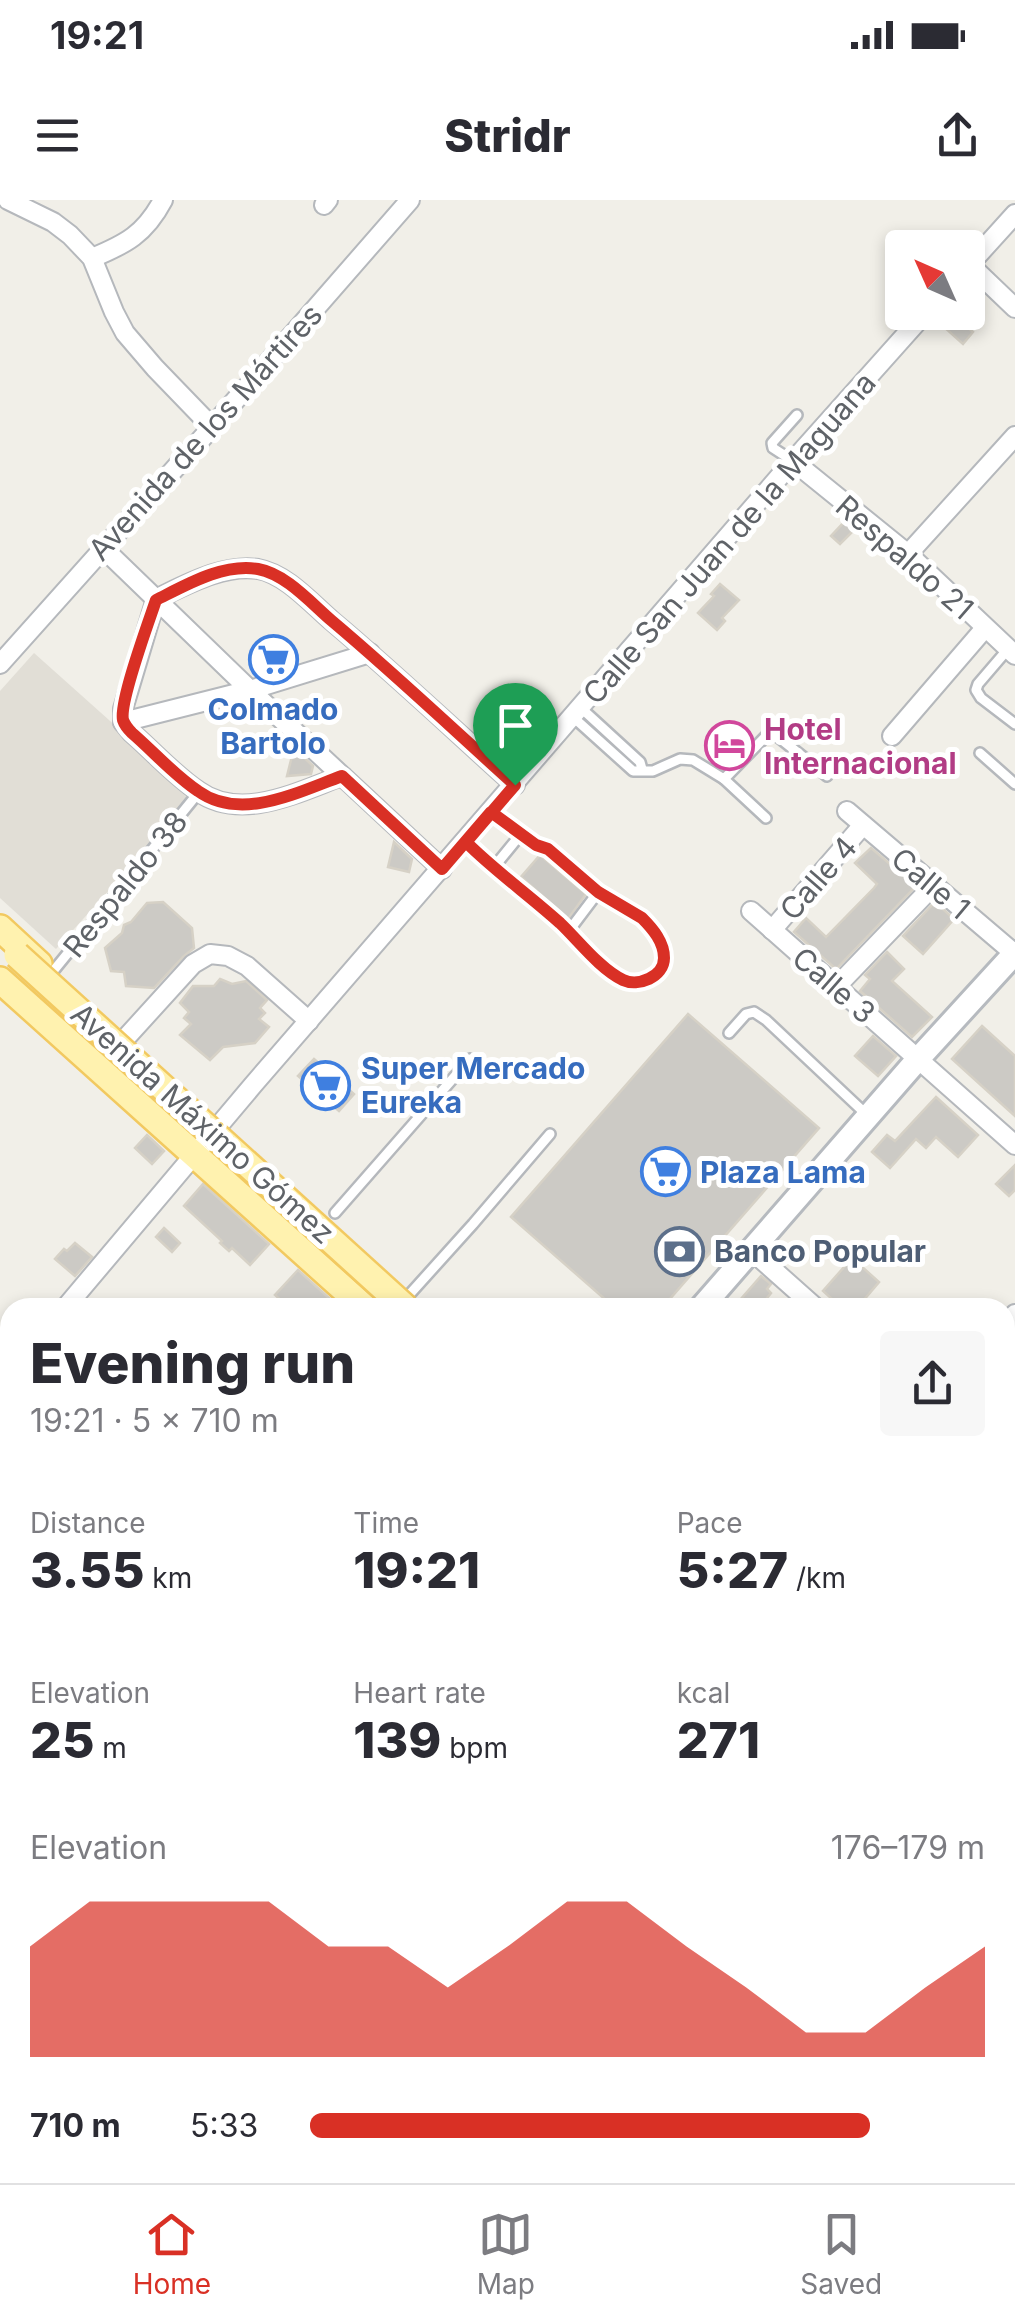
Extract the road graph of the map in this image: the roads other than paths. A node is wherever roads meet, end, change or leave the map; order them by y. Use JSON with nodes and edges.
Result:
{"nodes":[{"id":1,"x":8,"y":200,"type":"edge"},
{"id":2,"x":163,"y":200,"type":"edge"},
{"id":3,"x":410,"y":200,"type":"edge"},
{"id":4,"x":1015,"y":214,"type":"edge"},
{"id":5,"x":985,"y":247,"type":"edge"},
{"id":6,"x":92,"y":258,"type":"junction"},
{"id":7,"x":985,"y":281,"type":"edge"},
{"id":8,"x":1015,"y":308,"type":"edge"},
{"id":9,"x":910,"y":330,"type":"edge"},
{"id":10,"x":797,"y":415,"type":"dead end"},
{"id":11,"x":212,"y":427,"type":"junction"},
{"id":12,"x":1015,"y":436,"type":"edge"},
{"id":13,"x":794,"y":461,"type":"junction"},
{"id":14,"x":103,"y":548,"type":"junction"},
{"id":15,"x":908,"y":554,"type":"junction"},
{"id":16,"x":156,"y":600,"type":"junction"},
{"id":17,"x":985,"y":628,"type":"junction"},
{"id":18,"x":1012,"y":652,"type":"edge"},
{"id":19,"x":370,"y":653,"type":"junction"},
{"id":20,"x":0,"y":664,"type":"edge"},
{"id":21,"x":250,"y":690,"type":"junction"},
{"id":22,"x":577,"y":713,"type":"junction"},
{"id":23,"x":124,"y":722,"type":"junction"},
{"id":24,"x":1015,"y":724,"type":"edge"},
{"id":25,"x":892,"y":736,"type":"dead end"},
{"id":26,"x":980,"y":754,"type":"dead end"},
{"id":27,"x":342,"y":776,"type":"junction"},
{"id":28,"x":827,"y":776,"type":"dead end"},
{"id":29,"x":724,"y":779,"type":"junction"},
{"id":30,"x":1015,"y":784,"type":"edge"},
{"id":31,"x":515,"y":785,"type":"junction"},
{"id":32,"x":199,"y":792,"type":"junction"},
{"id":33,"x":491,"y":812,"type":"junction"},
{"id":34,"x":847,"y":812,"type":"dead end"},
{"id":35,"x":766,"y":818,"type":"dead end"},
{"id":36,"x":863,"y":825,"type":"junction"},
{"id":37,"x":521,"y":834,"type":"junction"},
{"id":38,"x":466,"y":842,"type":"junction"},
{"id":39,"x":494,"y":867,"type":"junction"},
{"id":40,"x":442,"y":869,"type":"junction"},
{"id":41,"x":934,"y":885,"type":"junction"},
{"id":42,"x":598,"y":892,"type":"junction"},
{"id":43,"x":751,"y":911,"type":"dead end"},
{"id":44,"x":0,"y":928,"type":"edge"},
{"id":45,"x":772,"y":930,"type":"junction"},
{"id":46,"x":568,"y":932,"type":"junction"},
{"id":47,"x":1015,"y":954,"type":"edge"},
{"id":48,"x":5,"y":970,"type":"edge"},
{"id":49,"x":50,"y":975,"type":"junction"},
{"id":50,"x":836,"y":987,"type":"junction"},
{"id":51,"x":309,"y":1021,"type":"junction"},
{"id":52,"x":729,"y":1033,"type":"dead end"},
{"id":53,"x":122,"y":1041,"type":"junction"},
{"id":54,"x":470,"y":1059,"type":"dead end"},
{"id":55,"x":918,"y":1059,"type":"junction"},
{"id":56,"x":868,"y":1116,"type":"junction"},
{"id":57,"x":219,"y":1129,"type":"junction"},
{"id":58,"x":550,"y":1134,"type":"dead end"},
{"id":59,"x":1015,"y":1145,"type":"edge"},
{"id":60,"x":194,"y":1156,"type":"junction"},
{"id":61,"x":336,"y":1213,"type":"dead end"},
{"id":62,"x":752,"y":1251,"type":"junction"},
{"id":63,"x":73,"y":1298,"type":"edge"},
{"id":64,"x":354,"y":1298,"type":"edge"},
{"id":65,"x":371,"y":1298,"type":"edge"},
{"id":66,"x":407,"y":1298,"type":"edge"},
{"id":67,"x":407,"y":1298,"type":"edge"},
{"id":68,"x":417,"y":1298,"type":"edge"},
{"id":69,"x":710,"y":1298,"type":"edge"},
{"id":70,"x":805,"y":1298,"type":"edge"}],
"edges":[{"from":1,"to":6,"type":"street"},
{"from":2,"to":6,"type":"street"},
{"from":3,"to":11,"type":"street","name":"Avenida de los Mártires"},
{"from":4,"to":5,"type":"street"},
{"from":6,"to":11,"type":"street"},
{"from":7,"to":8,"type":"street"},
{"from":9,"to":13,"type":"street","name":"Calle San Juan de la Maguana"},
{"from":10,"to":13,"type":"lane"},
{"from":11,"to":14,"type":"street","name":"Avenida de los Mártires"},
{"from":12,"to":15,"type":"street"},
{"from":13,"to":15,"type":"street","name":"Respaldo 21"},
{"from":13,"to":22,"type":"street","name":"Calle San Juan de la Maguana"},
{"from":14,"to":16,"type":"street"},
{"from":14,"to":20,"type":"street","name":"Avenida de los Mártires"},
{"from":15,"to":17,"type":"street","name":"Respaldo 21"},
{"from":16,"to":19,"type":"street"},
{"from":16,"to":21,"type":"street"},
{"from":16,"to":23,"type":"street"},
{"from":17,"to":18,"type":"street","name":"Respaldo 21"},
{"from":17,"to":25,"type":"street"},
{"from":18,"to":24,"type":"lane"},
{"from":19,"to":21,"type":"street"},
{"from":19,"to":31,"type":"street"},
{"from":21,"to":23,"type":"street"},
{"from":21,"to":27,"type":"street"},
{"from":22,"to":29,"type":"lane"},
{"from":22,"to":31,"type":"street","name":"Calle San Juan de la Maguana"},
{"from":23,"to":32,"type":"street"},
{"from":26,"to":30,"type":"lane"},
{"from":27,"to":32,"type":"street"},
{"from":27,"to":40,"type":"street"},
{"from":28,"to":29,"type":"lane"},
{"from":29,"to":35,"type":"lane"},
{"from":31,"to":33,"type":"street","name":"Calle San Juan de la Maguana"},
{"from":32,"to":49,"type":"lane","name":"Respaldo 38"},
{"from":33,"to":37,"type":"lane"},
{"from":33,"to":38,"type":"street","name":"Calle San Juan de la Maguana"},
{"from":34,"to":36,"type":"street","name":"Calle 1"},
{"from":36,"to":41,"type":"street","name":"Calle 1"},
{"from":36,"to":45,"type":"street","name":"Calle 4"},
{"from":37,"to":39,"type":"lane"},
{"from":37,"to":42,"type":"lane"},
{"from":38,"to":39,"type":"lane"},
{"from":38,"to":40,"type":"street","name":"Calle San Juan de la Maguana"},
{"from":39,"to":46,"type":"lane"},
{"from":40,"to":51,"type":"street","name":"Calle San Juan de la Maguana"},
{"from":41,"to":47,"type":"street","name":"Calle 1"},
{"from":41,"to":50,"type":"street"},
{"from":42,"to":46,"type":"lane"},
{"from":42,"to":46,"type":"lane"},
{"from":43,"to":45,"type":"street","name":"Calle 3"},
{"from":44,"to":49,"type":"main road"},
{"from":45,"to":50,"type":"street","name":"Calle 3"},
{"from":47,"to":55,"type":"main road"},
{"from":48,"to":60,"type":"main road"},
{"from":48,"to":65,"type":"main road","name":"Avenida Máximo Gómez"},
{"from":48,"to":66,"type":"main road","name":"Avenida Máximo Gómez","bridge":true},
{"from":49,"to":53,"type":"main road"},
{"from":50,"to":55,"type":"street","name":"Calle 3"},
{"from":51,"to":53,"type":"street"},
{"from":51,"to":57,"type":"street","name":"Calle San Juan de la Maguana"},
{"from":52,"to":56,"type":"lane"},
{"from":53,"to":57,"type":"main road"},
{"from":54,"to":61,"type":"lane"},
{"from":55,"to":56,"type":"main road"},
{"from":55,"to":59,"type":"street","name":"Calle 3"},
{"from":56,"to":62,"type":"main road"},
{"from":57,"to":60,"type":"street","name":"Calle San Juan de la Maguana"},
{"from":57,"to":67,"type":"main road"},
{"from":58,"to":68,"type":"lane"},
{"from":60,"to":63,"type":"street"},
{"from":60,"to":64,"type":"main road"},
{"from":62,"to":69,"type":"main road"},
{"from":62,"to":70,"type":"street"}]}
